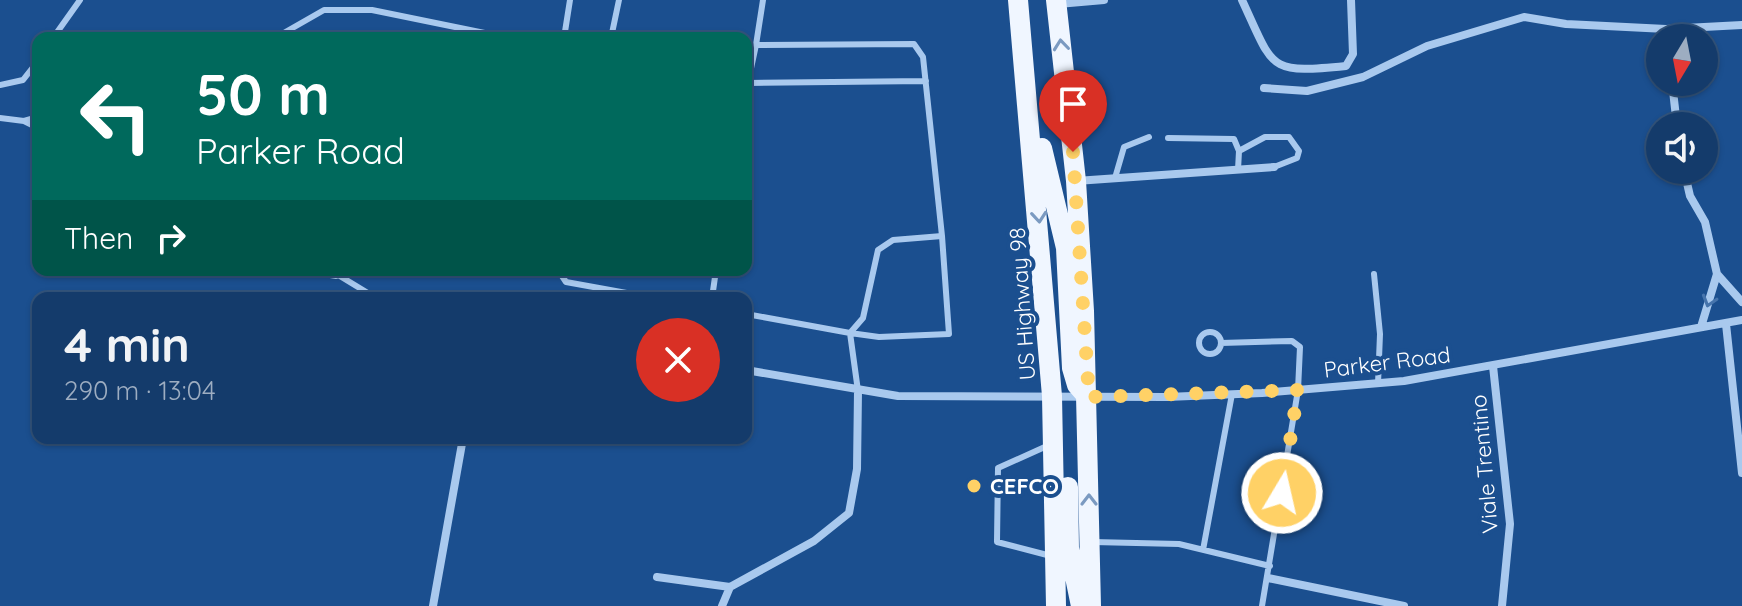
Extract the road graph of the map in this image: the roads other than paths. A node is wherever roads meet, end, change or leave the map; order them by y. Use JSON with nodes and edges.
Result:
{"nodes":[{"id":1,"x":80,"y":0,"type":"edge"},
{"id":2,"x":570,"y":0,"type":"edge"},
{"id":3,"x":619,"y":0,"type":"edge"},
{"id":4,"x":763,"y":0,"type":"edge"},
{"id":5,"x":1018,"y":0,"type":"edge"},
{"id":6,"x":1104,"y":0,"type":"edge"},
{"id":7,"x":1242,"y":0,"type":"edge"},
{"id":8,"x":1351,"y":0,"type":"edge"},
{"id":9,"x":1057,"y":2,"type":"edge"},
{"id":10,"x":1742,"y":25,"type":"edge"},
{"id":11,"x":1718,"y":28,"type":"edge"},
{"id":12,"x":57,"y":32,"type":"edge"},
{"id":13,"x":286,"y":32,"type":"edge"},
{"id":14,"x":480,"y":32,"type":"edge"},
{"id":15,"x":565,"y":32,"type":"edge"},
{"id":16,"x":612,"y":32,"type":"edge"},
{"id":17,"x":1646,"y":32,"type":"edge"},
{"id":18,"x":756,"y":45,"type":"junction"},
{"id":19,"x":752,"y":64,"type":"edge"},
{"id":20,"x":32,"y":69,"type":"edge"},
{"id":21,"x":926,"y":81,"type":"junction"},
{"id":22,"x":752,"y":83,"type":"edge"},
{"id":23,"x":0,"y":85,"type":"edge"},
{"id":24,"x":1264,"y":88,"type":"dead end"},
{"id":25,"x":1029,"y":106,"type":"junction"},
{"id":26,"x":0,"y":118,"type":"edge"},
{"id":27,"x":32,"y":119,"type":"edge"},
{"id":28,"x":24,"y":121,"type":"junction"},
{"id":29,"x":32,"y":125,"type":"edge"},
{"id":30,"x":1149,"y":137,"type":"dead end"},
{"id":31,"x":1168,"y":138,"type":"dead end"},
{"id":32,"x":1239,"y":151,"type":"junction"},
{"id":33,"x":1274,"y":167,"type":"joint"},
{"id":34,"x":1238,"y":170,"type":"junction"},
{"id":35,"x":1115,"y":178,"type":"junction"},
{"id":36,"x":1076,"y":181,"type":"junction"},
{"id":37,"x":1687,"y":184,"type":"edge"},
{"id":38,"x":942,"y":236,"type":"junction"},
{"id":39,"x":1374,"y":274,"type":"dead end"},
{"id":40,"x":1717,"y":274,"type":"junction"},
{"id":41,"x":338,"y":276,"type":"edge"},
{"id":42,"x":562,"y":276,"type":"edge"},
{"id":43,"x":366,"y":292,"type":"edge"},
{"id":44,"x":621,"y":292,"type":"edge"},
{"id":45,"x":1742,"y":302,"type":"edge"},
{"id":46,"x":752,"y":315,"type":"edge"},
{"id":47,"x":1742,"y":320,"type":"edge"},
{"id":48,"x":1726,"y":324,"type":"junction"},
{"id":49,"x":1701,"y":327,"type":"junction"},
{"id":50,"x":850,"y":333,"type":"junction"},
{"id":51,"x":1221,"y":343,"type":"dead end"},
{"id":52,"x":1493,"y":366,"type":"junction"},
{"id":53,"x":752,"y":371,"type":"edge"},
{"id":54,"x":1378,"y":384,"type":"junction"},
{"id":55,"x":1298,"y":390,"type":"junction"},
{"id":56,"x":858,"y":391,"type":"junction"},
{"id":57,"x":1232,"y":394,"type":"junction"},
{"id":58,"x":1052,"y":396,"type":"junction"},
{"id":59,"x":1089,"y":397,"type":"junction"},
{"id":60,"x":1053,"y":443,"type":"junction"},
{"id":61,"x":462,"y":444,"type":"edge"},
{"id":62,"x":1742,"y":473,"type":"edge"},
{"id":63,"x":1090,"y":542,"type":"junction"},
{"id":64,"x":1203,"y":550,"type":"junction"},
{"id":65,"x":1055,"y":557,"type":"junction"},
{"id":66,"x":1270,"y":566,"type":"junction"},
{"id":67,"x":657,"y":577,"type":"dead end"},
{"id":68,"x":1268,"y":578,"type":"junction"},
{"id":69,"x":730,"y":587,"type":"junction"},
{"id":70,"x":433,"y":606,"type":"edge"},
{"id":71,"x":722,"y":606,"type":"edge"},
{"id":72,"x":1056,"y":606,"type":"edge"},
{"id":73,"x":1081,"y":606,"type":"edge"},
{"id":74,"x":1091,"y":606,"type":"edge"},
{"id":75,"x":1262,"y":606,"type":"edge"},
{"id":76,"x":1404,"y":606,"type":"edge"},
{"id":77,"x":1502,"y":606,"type":"edge"}],
"edges":[{"from":1,"to":12,"type":"lane"},
{"from":2,"to":15,"type":"lane"},
{"from":3,"to":16,"type":"lane"},
{"from":4,"to":18,"type":"lane"},
{"from":5,"to":25,"type":"main road","name":"US Highway 98"},
{"from":6,"to":9,"type":"street"},
{"from":7,"to":8,"type":"street"},
{"from":36,"to":9,"type":"main road","one_way":true},
{"from":10,"to":11,"type":"street"},
{"from":13,"to":14,"type":"lane"},
{"from":17,"to":24,"type":"street"},
{"from":18,"to":19,"type":"lane"},
{"from":18,"to":21,"type":"lane"},
{"from":20,"to":23,"type":"lane"},
{"from":21,"to":22,"type":"lane"},
{"from":21,"to":38,"type":"lane"},
{"from":25,"to":58,"type":"main road","name":"US Highway 98","one_way":true},
{"from":25,"to":59,"type":"main road"},
{"from":26,"to":28,"type":"lane"},
{"from":27,"to":28,"type":"lane"},
{"from":28,"to":29,"type":"lane"},
{"from":30,"to":35,"type":"lane"},
{"from":31,"to":32,"type":"lane"},
{"from":32,"to":33,"type":"lane"},
{"from":32,"to":34,"type":"lane"},
{"from":33,"to":34,"type":"street"},
{"from":34,"to":35,"type":"street"},
{"from":35,"to":36,"type":"street"},
{"from":36,"to":59,"type":"main road"},
{"from":37,"to":40,"type":"street"},
{"from":38,"to":50,"type":"lane"},
{"from":38,"to":50,"type":"lane"},
{"from":39,"to":54,"type":"lane"},
{"from":40,"to":45,"type":"street"},
{"from":40,"to":49,"type":"street","one_way":true},
{"from":41,"to":43,"type":"lane"},
{"from":42,"to":44,"type":"lane"},
{"from":46,"to":50,"type":"lane"},
{"from":47,"to":48,"type":"street","name":"Parker Road"},
{"from":48,"to":49,"type":"street","name":"Parker Road"},
{"from":48,"to":62,"type":"street"},
{"from":49,"to":52,"type":"street","name":"Parker Road"},
{"from":50,"to":56,"type":"lane"},
{"from":51,"to":55,"type":"lane"},
{"from":52,"to":54,"type":"street","name":"Parker Road"},
{"from":52,"to":77,"type":"street","name":"Viale Trentino"},
{"from":53,"to":56,"type":"street","name":"Parker Road"},
{"from":54,"to":55,"type":"street","name":"Parker Road"},
{"from":55,"to":57,"type":"street","name":"Parker Road"},
{"from":55,"to":66,"type":"lane"},
{"from":56,"to":58,"type":"street","name":"Parker Road"},
{"from":56,"to":69,"type":"street"},
{"from":57,"to":59,"type":"street","name":"Parker Road"},
{"from":57,"to":64,"type":"lane"},
{"from":58,"to":59,"type":"street","name":"Parker Road"},
{"from":58,"to":60,"type":"main road","name":"US Highway 98"},
{"from":58,"to":73,"type":"main road"},
{"from":63,"to":59,"type":"main road","one_way":true},
{"from":60,"to":65,"type":"main road","name":"US Highway 98"},
{"from":60,"to":65,"type":"lane"},
{"from":61,"to":70,"type":"street"},
{"from":63,"to":64,"type":"lane"},
{"from":63,"to":74,"type":"main road"},
{"from":64,"to":66,"type":"lane"},
{"from":65,"to":72,"type":"main road","name":"US Highway 98"},
{"from":66,"to":68,"type":"lane"},
{"from":67,"to":69,"type":"street"},
{"from":68,"to":75,"type":"lane"},
{"from":68,"to":76,"type":"street"},
{"from":69,"to":71,"type":"street"}]}
